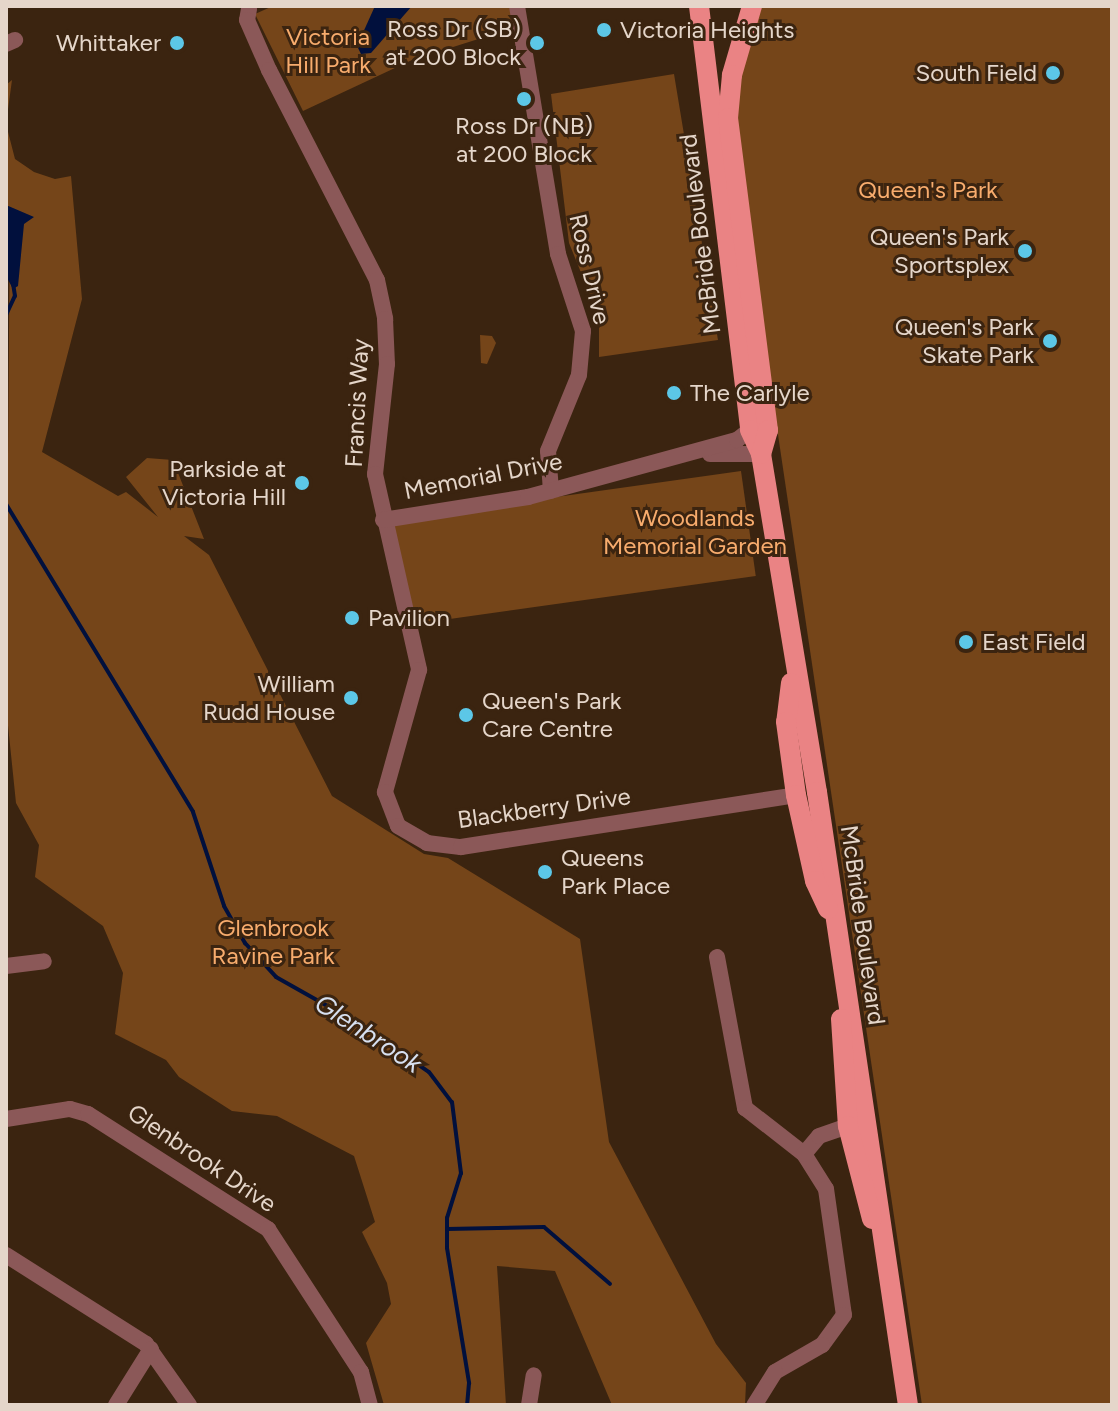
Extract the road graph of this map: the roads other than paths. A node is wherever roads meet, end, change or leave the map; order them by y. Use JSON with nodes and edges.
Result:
{"nodes":[{"id":1,"x":517,"y":6,"type":"edge"},
{"id":2,"x":699,"y":6,"type":"edge"},
{"id":3,"x":737,"y":6,"type":"edge"},
{"id":4,"x":752,"y":6,"type":"edge"},
{"id":5,"x":249,"y":7,"type":"edge"},
{"id":6,"x":714,"y":135,"type":"junction"},
{"id":7,"x":750,"y":430,"type":"junction"},
{"id":8,"x":761,"y":454,"type":"junction"},
{"id":9,"x":685,"y":455,"type":"junction"},
{"id":10,"x":551,"y":491,"type":"junction"},
{"id":11,"x":383,"y":520,"type":"junction"},
{"id":12,"x":415,"y":642,"type":"joint"},
{"id":13,"x":793,"y":663,"type":"junction"},
{"id":14,"x":796,"y":795,"type":"junction"},
{"id":15,"x":838,"y":932,"type":"junction"},
{"id":16,"x":717,"y":957,"type":"dead end"},
{"id":17,"x":44,"y":961,"type":"dead end"},
{"id":18,"x":6,"y":966,"type":"edge"},
{"id":19,"x":843,"y":966,"type":"junction"},
{"id":20,"x":6,"y":1119,"type":"edge"},
{"id":21,"x":848,"y":1126,"type":"junction"},
{"id":22,"x":804,"y":1154,"type":"junction"},
{"id":23,"x":6,"y":1255,"type":"edge"},
{"id":24,"x":887,"y":1260,"type":"junction"},
{"id":25,"x":151,"y":1349,"type":"junction"},
{"id":26,"x":534,"y":1375,"type":"dead end"},
{"id":27,"x":368,"y":1404,"type":"edge"},
{"id":28,"x":116,"y":1405,"type":"edge"},
{"id":29,"x":189,"y":1405,"type":"edge"},
{"id":30,"x":529,"y":1405,"type":"edge"},
{"id":31,"x":754,"y":1405,"type":"edge"},
{"id":32,"x":908,"y":1405,"type":"edge"}],
"edges":[{"from":1,"to":10,"type":"street","name":"Ross Drive"},
{"from":2,"to":6,"type":"main road","name":"McBride Boulevard"},
{"from":3,"to":6,"type":"main road"},
{"from":4,"to":8,"type":"main road","name":"McBride Boulevard"},
{"from":5,"to":11,"type":"street","name":"Francis Way"},
{"from":6,"to":7,"type":"main road","name":"McBride Boulevard"},
{"from":7,"to":8,"type":"main road","name":"McBride Boulevard"},
{"from":7,"to":9,"type":"street","name":"Memorial Drive"},
{"from":8,"to":9,"type":"street","name":"Memorial Drive"},
{"from":8,"to":13,"type":"main road","name":"McBride Boulevard"},
{"from":9,"to":10,"type":"street","name":"Memorial Drive"},
{"from":10,"to":11,"type":"street","name":"Memorial Drive"},
{"from":11,"to":12,"type":"street","name":"Francis Way"},
{"from":12,"to":14,"type":"street","name":"Blackberry Drive"},
{"from":13,"to":14,"type":"main road"},
{"from":13,"to":15,"type":"main road","name":"McBride Boulevard"},
{"from":14,"to":15,"type":"main road"},
{"from":15,"to":19,"type":"main road","name":"McBride Boulevard"},
{"from":16,"to":22,"type":"street"},
{"from":17,"to":18,"type":"street"},
{"from":19,"to":21,"type":"main road"},
{"from":19,"to":24,"type":"main road","name":"McBride Boulevard"},
{"from":20,"to":27,"type":"street","name":"Glenbrook Drive"},
{"from":21,"to":22,"type":"street"},
{"from":21,"to":24,"type":"main road"},
{"from":22,"to":31,"type":"street"},
{"from":23,"to":25,"type":"street"},
{"from":24,"to":32,"type":"main road","name":"McBride Boulevard"},
{"from":25,"to":28,"type":"street"},
{"from":25,"to":29,"type":"street"},
{"from":26,"to":30,"type":"street"}]}
